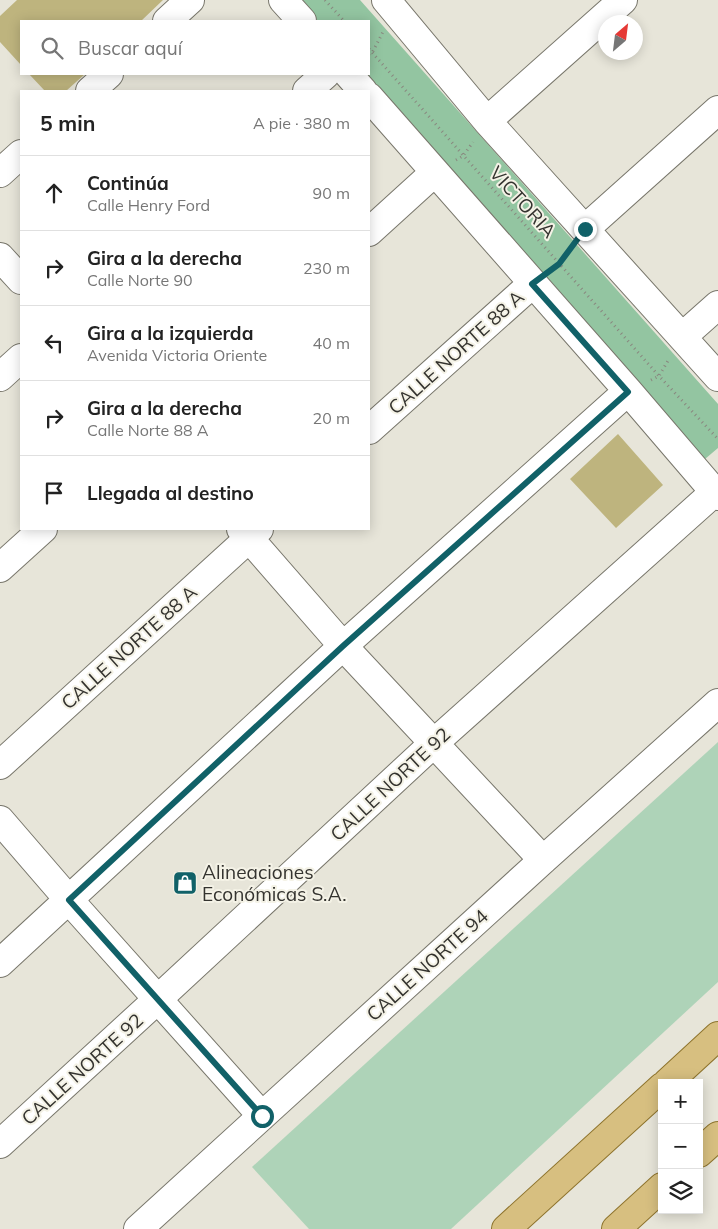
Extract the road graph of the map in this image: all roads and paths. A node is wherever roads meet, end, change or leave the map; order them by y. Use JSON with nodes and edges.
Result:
{"nodes":[{"id":1,"x":190,"y":0,"type":"edge"},
{"id":2,"x":283,"y":0,"type":"edge"},
{"id":3,"x":325,"y":0,"type":"edge"},
{"id":4,"x":622,"y":0,"type":"edge"},
{"id":5,"x":396,"y":4,"type":"edge"},
{"id":6,"x":168,"y":20,"type":"edge"},
{"id":7,"x":301,"y":20,"type":"edge"},
{"id":8,"x":343,"y":20,"type":"edge"},
{"id":9,"x":370,"y":51,"type":"edge"},
{"id":10,"x":108,"y":75,"type":"edge"},
{"id":11,"x":325,"y":75,"type":"edge"},
{"id":12,"x":349,"y":75,"type":"edge"},
{"id":13,"x":91,"y":90,"type":"edge"},
{"id":14,"x":308,"y":90,"type":"edge"},
{"id":15,"x":362,"y":90,"type":"edge"},
{"id":16,"x":370,"y":98,"type":"edge"},
{"id":17,"x":718,"y":110,"type":"edge"},
{"id":18,"x":487,"y":121,"type":"junction"},
{"id":19,"x":20,"y":155,"type":"edge"},
{"id":20,"x":463,"y":156,"type":"junction"},
{"id":21,"x":435,"y":172,"type":"junction"},
{"id":22,"x":0,"y":173,"type":"edge"},
{"id":23,"x":585,"y":229,"type":"junction"},
{"id":24,"x":370,"y":231,"type":"edge"},
{"id":25,"x":0,"y":257,"type":"edge"},
{"id":26,"x":559,"y":264,"type":"junction"},
{"id":27,"x":20,"y":279,"type":"edge"},
{"id":28,"x":532,"y":284,"type":"junction"},
{"id":29,"x":718,"y":305,"type":"edge"},
{"id":30,"x":682,"y":337,"type":"junction"},
{"id":31,"x":20,"y":359,"type":"edge"},
{"id":32,"x":0,"y":376,"type":"edge"},
{"id":33,"x":659,"y":376,"type":"junction"},
{"id":34,"x":718,"y":377,"type":"edge"},
{"id":35,"x":628,"y":392,"type":"junction"},
{"id":36,"x":370,"y":429,"type":"edge"},
{"id":37,"x":718,"y":439,"type":"edge"},
{"id":38,"x":717,"y":492,"type":"edge"},
{"id":39,"x":42,"y":530,"type":"edge"},
{"id":40,"x":249,"y":532,"type":"edge"},
{"id":41,"x":0,"y":568,"type":"edge"},
{"id":42,"x":343,"y":646,"type":"junction"},
{"id":43,"x":718,"y":703,"type":"edge"},
{"id":44,"x":434,"y":743,"type":"junction"},
{"id":45,"x":0,"y":765,"type":"edge"},
{"id":46,"x":0,"y":820,"type":"edge"},
{"id":47,"x":542,"y":860,"type":"junction"},
{"id":48,"x":69,"y":900,"type":"junction"},
{"id":49,"x":0,"y":963,"type":"edge"},
{"id":50,"x":158,"y":1000,"type":"junction"},
{"id":51,"x":718,"y":1036,"type":"edge"},
{"id":52,"x":671,"y":1079,"type":"edge"},
{"id":53,"x":658,"y":1091,"type":"edge"},
{"id":54,"x":262,"y":1116,"type":"junction"},
{"id":55,"x":718,"y":1136,"type":"edge"},
{"id":56,"x":0,"y":1144,"type":"edge"},
{"id":57,"x":703,"y":1149,"type":"edge"},
{"id":58,"x":658,"y":1191,"type":"edge"},
{"id":59,"x":138,"y":1229,"type":"edge"},
{"id":60,"x":506,"y":1229,"type":"edge"},
{"id":61,"x":616,"y":1229,"type":"edge"}],
"edges":[{"from":1,"to":6,"type":"street"},
{"from":2,"to":7,"type":"street"},
{"from":3,"to":8,"type":"path"},
{"from":4,"to":18,"type":"street"},
{"from":5,"to":18,"type":"street"},
{"from":9,"to":20,"type":"path","name":"VICTORIA"},
{"from":10,"to":13,"type":"street"},
{"from":11,"to":14,"type":"street"},
{"from":12,"to":15,"type":"street"},
{"from":16,"to":21,"type":"street"},
{"from":17,"to":23,"type":"street"},
{"from":18,"to":20,"type":"path"},
{"from":18,"to":23,"type":"street"},
{"from":19,"to":22,"type":"street"},
{"from":20,"to":21,"type":"path"},
{"from":20,"to":26,"type":"path","name":"VICTORIA"},
{"from":21,"to":24,"type":"street"},
{"from":21,"to":28,"type":"street"},
{"from":23,"to":26,"type":"path","name":"CALLE NORTE 88 A"},
{"from":23,"to":30,"type":"street"},
{"from":25,"to":27,"type":"street"},
{"from":26,"to":28,"type":"path","name":"CALLE NORTE 88 A"},
{"from":26,"to":33,"type":"path","name":"VICTORIA"},
{"from":28,"to":35,"type":"street"},
{"from":28,"to":36,"type":"street","name":"CALLE NORTE 88 A"},
{"from":29,"to":30,"type":"street"},
{"from":30,"to":33,"type":"path"},
{"from":30,"to":34,"type":"street"},
{"from":31,"to":32,"type":"street"},
{"from":33,"to":35,"type":"path"},
{"from":33,"to":37,"type":"path","name":"VICTORIA"},
{"from":35,"to":38,"type":"street"},
{"from":35,"to":42,"type":"street"},
{"from":38,"to":44,"type":"street","name":"CALLE NORTE 92"},
{"from":39,"to":41,"type":"street"},
{"from":40,"to":42,"type":"street"},
{"from":40,"to":45,"type":"street","name":"CALLE NORTE 88 A"},
{"from":42,"to":44,"type":"street"},
{"from":42,"to":48,"type":"street"},
{"from":43,"to":47,"type":"street","name":"CALLE NORTE 94"},
{"from":44,"to":47,"type":"street"},
{"from":44,"to":50,"type":"street","name":"CALLE NORTE 92"},
{"from":46,"to":48,"type":"street"},
{"from":47,"to":54,"type":"street","name":"CALLE NORTE 94"},
{"from":48,"to":49,"type":"street"},
{"from":48,"to":50,"type":"street"},
{"from":50,"to":54,"type":"street"},
{"from":50,"to":56,"type":"street","name":"CALLE NORTE 92"},
{"from":51,"to":52,"type":"main road"},
{"from":53,"to":60,"type":"main road"},
{"from":54,"to":59,"type":"street","name":"CALLE NORTE 94"},
{"from":55,"to":57,"type":"main road"},
{"from":58,"to":61,"type":"main road"}]}
